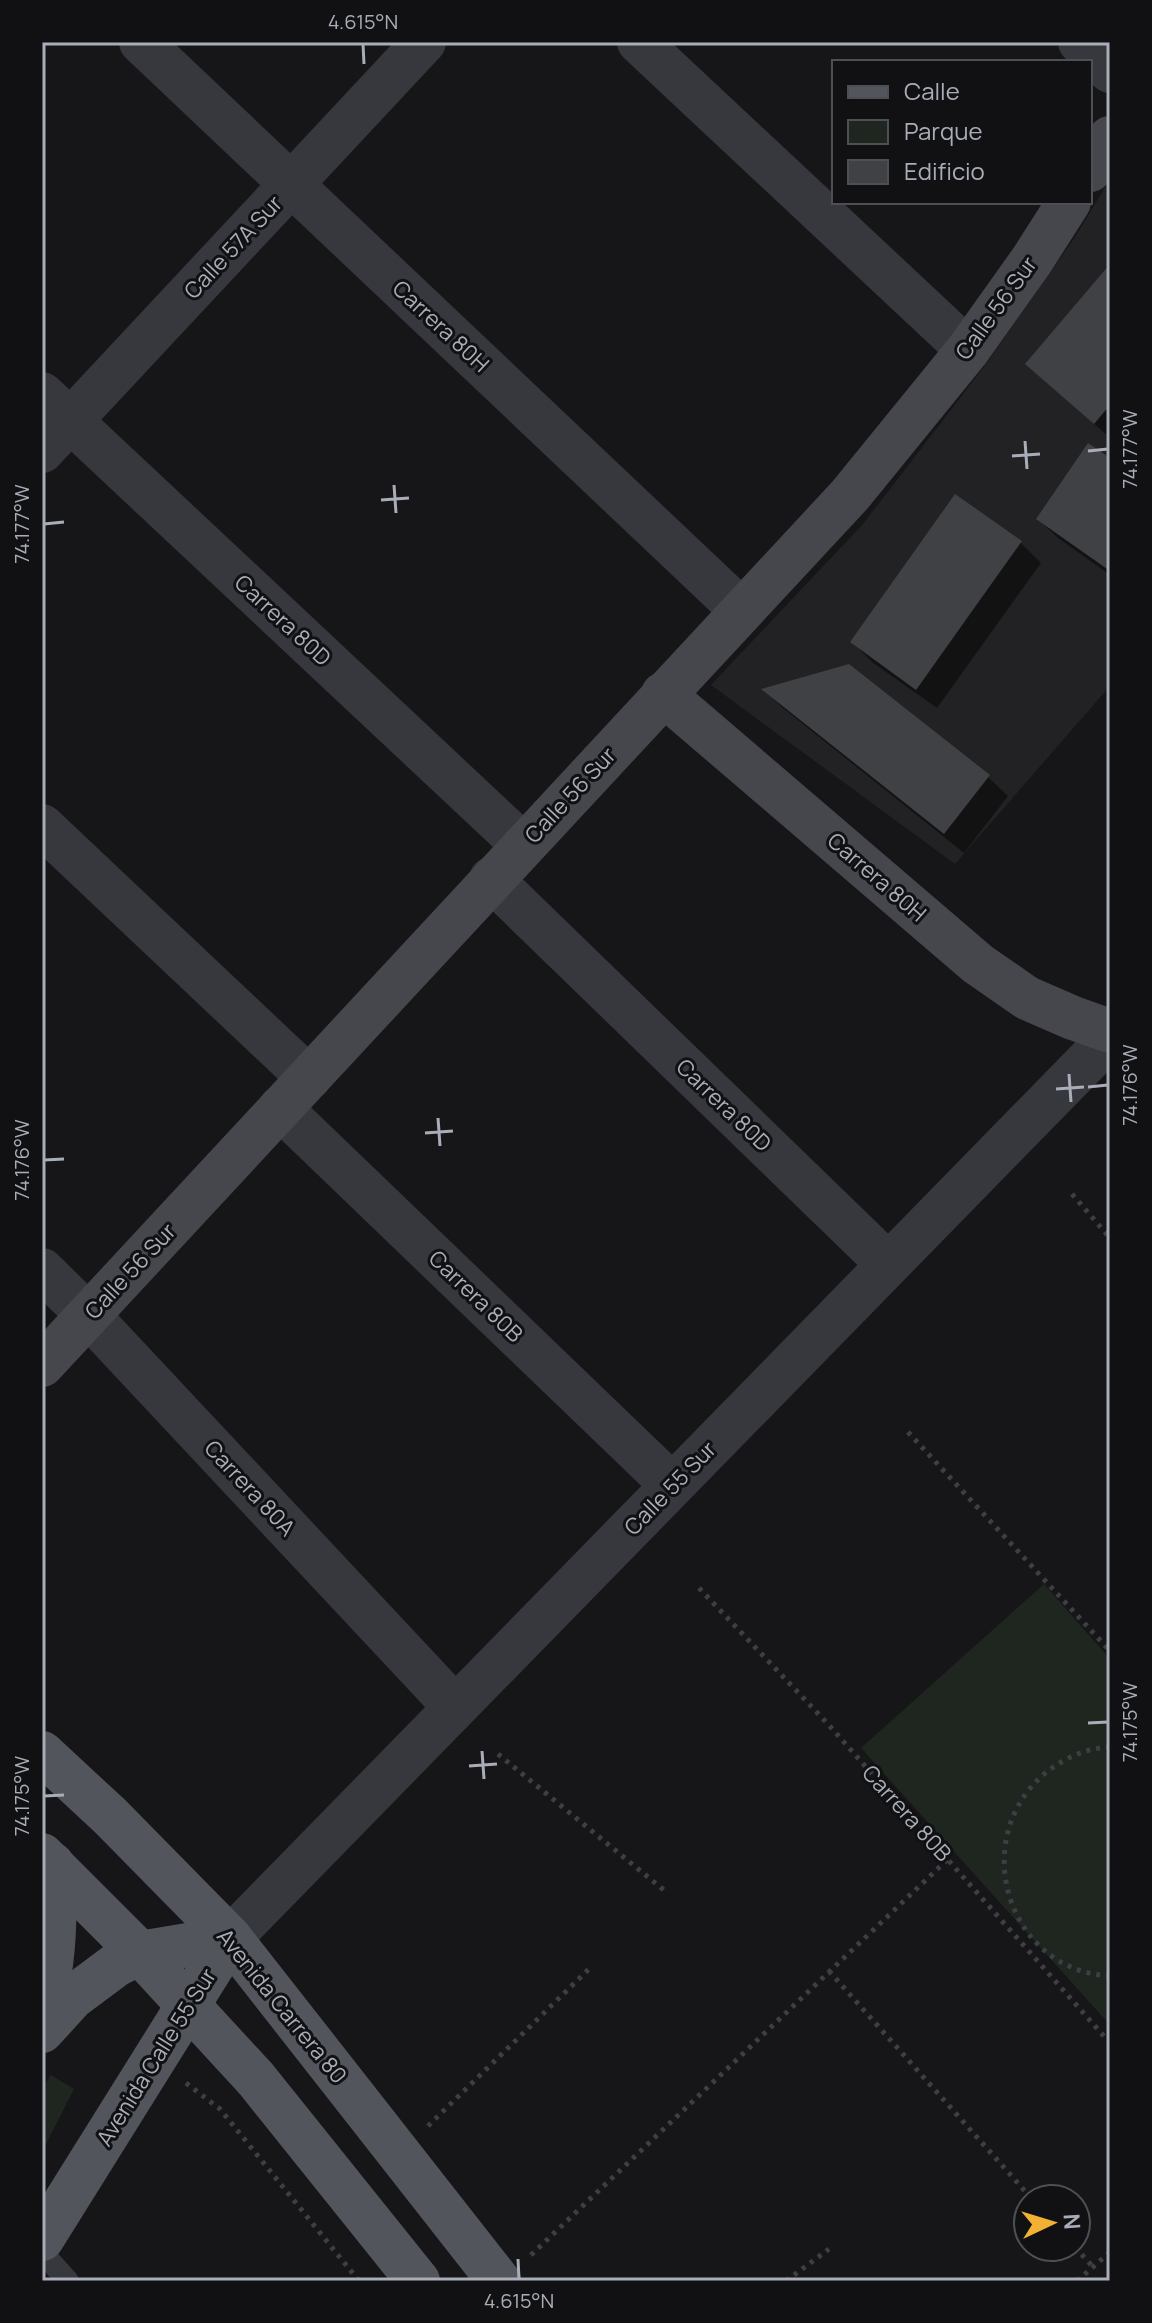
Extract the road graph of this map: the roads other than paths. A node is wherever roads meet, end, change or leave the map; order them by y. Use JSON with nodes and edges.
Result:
{"nodes":[{"id":1,"x":141,"y":42,"type":"edge"},
{"id":2,"x":424,"y":42,"type":"edge"},
{"id":3,"x":639,"y":42,"type":"edge"},
{"id":4,"x":1080,"y":42,"type":"edge"},
{"id":5,"x":1110,"y":71,"type":"edge"},
{"id":6,"x":1110,"y":138,"type":"edge"},
{"id":7,"x":1092,"y":167,"type":"edge"},
{"id":8,"x":291,"y":184,"type":"junction"},
{"id":9,"x":1068,"y":204,"type":"edge"},
{"id":10,"x":968,"y":350,"type":"junction"},
{"id":11,"x":52,"y":422,"type":"edge"},
{"id":12,"x":741,"y":610,"type":"junction"},
{"id":13,"x":663,"y":694,"type":"junction"},
{"id":14,"x":42,"y":826,"type":"edge"},
{"id":15,"x":523,"y":845,"type":"junction"},
{"id":16,"x":491,"y":879,"type":"junction"},
{"id":17,"x":1110,"y":1031,"type":"edge"},
{"id":18,"x":1110,"y":1038,"type":"edge"},
{"id":19,"x":294,"y":1093,"type":"junction"},
{"id":20,"x":888,"y":1264,"type":"junction"},
{"id":21,"x":42,"y":1270,"type":"edge"},
{"id":22,"x":88,"y":1315,"type":"junction"},
{"id":23,"x":42,"y":1365,"type":"edge"},
{"id":24,"x":672,"y":1485,"type":"junction"},
{"id":25,"x":455,"y":1707,"type":"junction"},
{"id":26,"x":42,"y":1753,"type":"edge"},
{"id":27,"x":47,"y":1860,"type":"edge"},
{"id":28,"x":230,"y":1938,"type":"junction"},
{"id":29,"x":140,"y":1953,"type":"junction"},
{"id":30,"x":188,"y":2005,"type":"junction"},
{"id":31,"x":42,"y":2010,"type":"edge"},
{"id":32,"x":42,"y":2031,"type":"edge"},
{"id":33,"x":42,"y":2239,"type":"edge"},
{"id":34,"x":42,"y":2252,"type":"edge"},
{"id":35,"x":513,"y":2270,"type":"edge"},
{"id":36,"x":68,"y":2281,"type":"edge"},
{"id":37,"x":418,"y":2281,"type":"edge"}],
"edges":[{"from":1,"to":8,"type":"street","name":"Carrera 80H"},
{"from":2,"to":8,"type":"street","name":"Calle 57A Sur"},
{"from":3,"to":10,"type":"street"},
{"from":4,"to":5,"type":"street"},
{"from":6,"to":7,"type":"street"},
{"from":8,"to":11,"type":"street","name":"Calle 57A Sur"},
{"from":8,"to":12,"type":"street","name":"Carrera 80H"},
{"from":9,"to":10,"type":"street","name":"Calle 56 Sur"},
{"from":10,"to":12,"type":"street","name":"Calle 56 Sur"},
{"from":11,"to":15,"type":"street","name":"Carrera 80D"},
{"from":12,"to":13,"type":"street","name":"Calle 56 Sur"},
{"from":13,"to":15,"type":"street","name":"Calle 56 Sur"},
{"from":13,"to":17,"type":"street","name":"Carrera 80H"},
{"from":14,"to":19,"type":"street","name":"Carrera 80B"},
{"from":15,"to":16,"type":"street","name":"Calle 56 Sur"},
{"from":16,"to":19,"type":"street","name":"Calle 56 Sur"},
{"from":16,"to":20,"type":"street","name":"Carrera 80D"},
{"from":18,"to":20,"type":"street","name":"Calle 55 Sur"},
{"from":19,"to":22,"type":"street","name":"Calle 56 Sur"},
{"from":19,"to":24,"type":"street","name":"Carrera 80B"},
{"from":20,"to":24,"type":"street","name":"Calle 55 Sur"},
{"from":21,"to":22,"type":"street","name":"Carrera 80A"},
{"from":22,"to":23,"type":"street","name":"Calle 56 Sur"},
{"from":22,"to":25,"type":"street","name":"Carrera 80A"},
{"from":24,"to":25,"type":"street","name":"Calle 55 Sur"},
{"from":25,"to":28,"type":"street","name":"Calle 55 Sur"},
{"from":26,"to":28,"type":"main road","name":"Avenida Carrera 80"},
{"from":27,"to":29,"type":"main road"},
{"from":27,"to":31,"type":"main road"},
{"from":28,"to":29,"type":"main road","name":"Avenida Calle 55 Sur"},
{"from":28,"to":30,"type":"main road","name":"Avenida Calle 55 Sur"},
{"from":28,"to":35,"type":"main road","name":"Avenida Carrera 80"},
{"from":29,"to":30,"type":"main road"},
{"from":29,"to":32,"type":"main road","name":"Avenida Calle 55 Sur"},
{"from":30,"to":33,"type":"main road","name":"Avenida Calle 55 Sur"},
{"from":30,"to":37,"type":"main road"},
{"from":34,"to":36,"type":"lane"}]}
